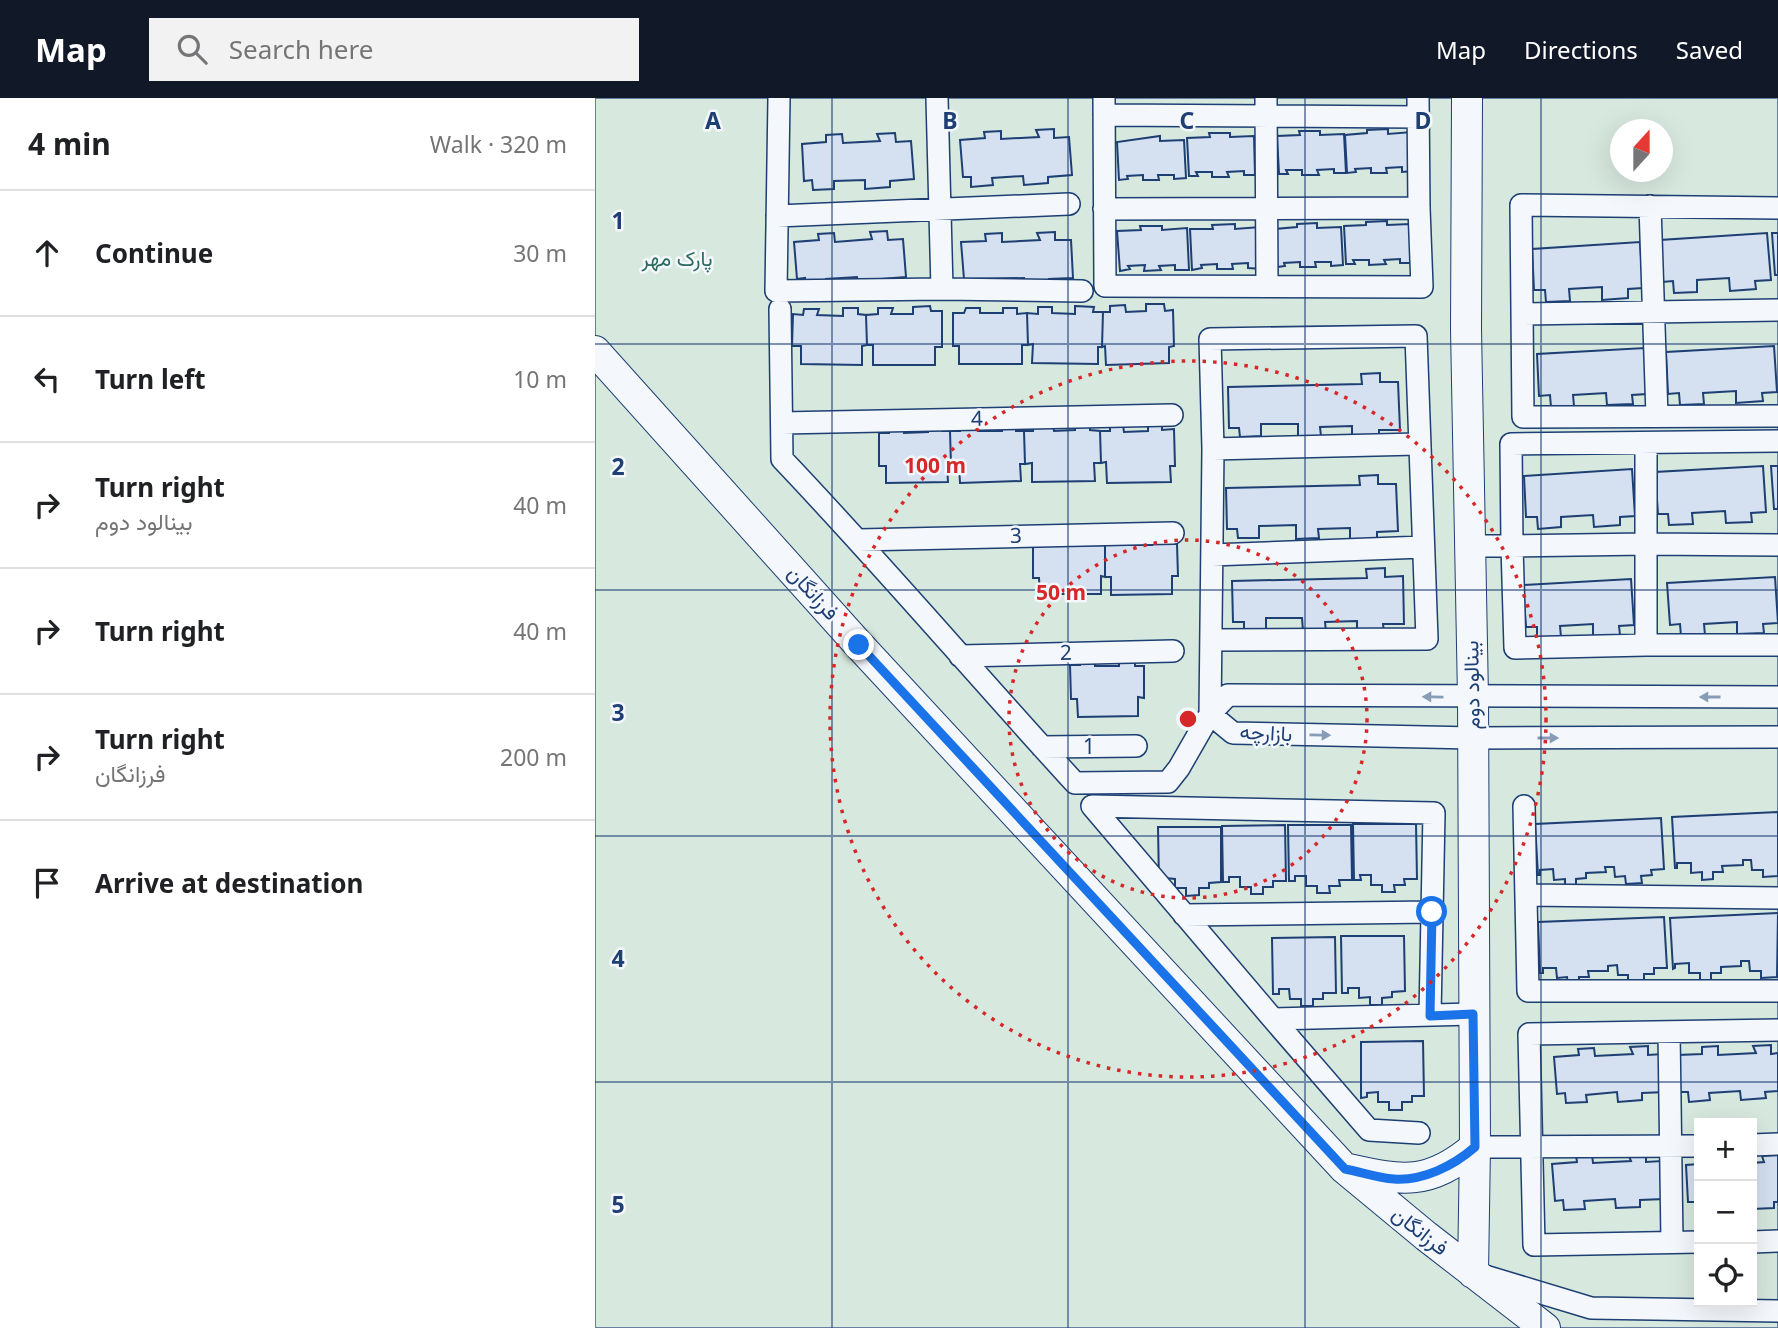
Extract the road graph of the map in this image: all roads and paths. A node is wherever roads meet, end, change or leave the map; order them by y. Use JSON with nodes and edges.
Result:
{"nodes":[{"id":1,"x":779,"y":98,"type":"edge"},
{"id":2,"x":937,"y":98,"type":"edge"},
{"id":3,"x":1467,"y":98,"type":"edge"},
{"id":4,"x":1104,"y":106,"type":"edge"},
{"id":5,"x":1266,"y":107,"type":"edge"},
{"id":6,"x":1418,"y":107,"type":"edge"},
{"id":7,"x":1069,"y":204,"type":"dead end"},
{"id":8,"x":1650,"y":206,"type":"junction"},
{"id":9,"x":1267,"y":208,"type":"junction"},
{"id":10,"x":1419,"y":208,"type":"junction"},
{"id":11,"x":1778,"y":208,"type":"edge"},
{"id":12,"x":940,"y":209,"type":"junction"},
{"id":13,"x":1104,"y":209,"type":"junction"},
{"id":14,"x":777,"y":216,"type":"junction"},
{"id":15,"x":1267,"y":285,"type":"junction"},
{"id":16,"x":942,"y":289,"type":"junction"},
{"id":17,"x":1082,"y":292,"type":"dead end"},
{"id":18,"x":780,"y":309,"type":"dead end"},
{"id":19,"x":1778,"y":310,"type":"edge"},
{"id":20,"x":1654,"y":312,"type":"junction"},
{"id":21,"x":1522,"y":314,"type":"junction"},
{"id":22,"x":595,"y":351,"type":"edge"},
{"id":23,"x":1173,"y":415,"type":"dead end"},
{"id":24,"x":1657,"y":416,"type":"junction"},
{"id":25,"x":1778,"y":416,"type":"edge"},
{"id":26,"x":782,"y":423,"type":"junction"},
{"id":27,"x":1778,"y":441,"type":"edge"},
{"id":28,"x":1418,"y":444,"type":"junction"},
{"id":29,"x":1646,"y":444,"type":"junction"},
{"id":30,"x":1213,"y":449,"type":"junction"},
{"id":31,"x":1173,"y":533,"type":"dead end"},
{"id":32,"x":859,"y":540,"type":"junction"},
{"id":33,"x":1646,"y":544,"type":"junction"},
{"id":34,"x":1778,"y":545,"type":"edge"},
{"id":35,"x":1469,"y":546,"type":"junction"},
{"id":36,"x":1512,"y":546,"type":"junction"},
{"id":37,"x":1423,"y":547,"type":"junction"},
{"id":38,"x":1212,"y":555,"type":"junction"},
{"id":39,"x":1212,"y":640,"type":"junction"},
{"id":40,"x":1646,"y":645,"type":"junction"},
{"id":41,"x":1778,"y":645,"type":"edge"},
{"id":42,"x":1173,"y":651,"type":"dead end"},
{"id":43,"x":960,"y":656,"type":"junction"},
{"id":44,"x":1473,"y":697,"type":"junction"},
{"id":45,"x":1778,"y":697,"type":"edge"},
{"id":46,"x":1210,"y":714,"type":"junction"},
{"id":47,"x":1778,"y":737,"type":"edge"},
{"id":48,"x":1473,"y":738,"type":"junction"},
{"id":49,"x":1136,"y":746,"type":"dead end"},
{"id":50,"x":1042,"y":747,"type":"junction"},
{"id":51,"x":1524,"y":806,"type":"dead end"},
{"id":52,"x":1527,"y":895,"type":"junction"},
{"id":53,"x":1778,"y":898,"type":"edge"},
{"id":54,"x":1432,"y":912,"type":"junction"},
{"id":55,"x":1184,"y":915,"type":"junction"},
{"id":56,"x":1778,"y":991,"type":"edge"},
{"id":57,"x":1473,"y":1014,"type":"junction"},
{"id":58,"x":1430,"y":1016,"type":"junction"},
{"id":59,"x":1273,"y":1019,"type":"junction"},
{"id":60,"x":1778,"y":1030,"type":"edge"},
{"id":61,"x":1669,"y":1032,"type":"junction"},
{"id":62,"x":1419,"y":1133,"type":"dead end"},
{"id":63,"x":1757,"y":1144,"type":"edge"},
{"id":64,"x":1778,"y":1144,"type":"edge"},
{"id":65,"x":1694,"y":1146,"type":"edge"},
{"id":66,"x":1475,"y":1147,"type":"junction"},
{"id":67,"x":1531,"y":1147,"type":"junction"},
{"id":68,"x":1672,"y":1147,"type":"junction"},
{"id":69,"x":1345,"y":1169,"type":"junction"},
{"id":70,"x":1778,"y":1241,"type":"edge"},
{"id":71,"x":1672,"y":1242,"type":"junction"},
{"id":72,"x":1694,"y":1242,"type":"edge"},
{"id":73,"x":1757,"y":1242,"type":"edge"},
{"id":74,"x":1473,"y":1273,"type":"junction"},
{"id":75,"x":1778,"y":1311,"type":"edge"},
{"id":76,"x":1545,"y":1328,"type":"edge"}],
"edges":[{"from":1,"to":14,"type":"street"},
{"from":2,"to":12,"type":"street"},
{"from":3,"to":35,"type":"main road","name":"بینالود دوم"},
{"from":4,"to":5,"type":"street"},
{"from":4,"to":13,"type":"street"},
{"from":5,"to":6,"type":"street"},
{"from":5,"to":9,"type":"street"},
{"from":6,"to":10,"type":"street"},
{"from":7,"to":12,"type":"street"},
{"from":8,"to":11,"type":"street"},
{"from":8,"to":20,"type":"street"},
{"from":8,"to":21,"type":"street"},
{"from":9,"to":10,"type":"street"},
{"from":9,"to":13,"type":"street"},
{"from":9,"to":15,"type":"street"},
{"from":10,"to":15,"type":"street"},
{"from":12,"to":14,"type":"street"},
{"from":12,"to":16,"type":"street"},
{"from":13,"to":15,"type":"street"},
{"from":14,"to":16,"type":"street"},
{"from":16,"to":17,"type":"street"},
{"from":18,"to":26,"type":"street"},
{"from":19,"to":20,"type":"street"},
{"from":20,"to":21,"type":"street"},
{"from":20,"to":24,"type":"street"},
{"from":21,"to":24,"type":"street"},
{"from":22,"to":69,"type":"main road","name":"فرزانگان"},
{"from":23,"to":26,"type":"street","name":"4"},
{"from":24,"to":25,"type":"street"},
{"from":26,"to":32,"type":"street"},
{"from":27,"to":29,"type":"street"},
{"from":28,"to":30,"type":"street"},
{"from":28,"to":30,"type":"street"},
{"from":28,"to":37,"type":"street"},
{"from":29,"to":33,"type":"street"},
{"from":29,"to":36,"type":"street"},
{"from":30,"to":38,"type":"street"},
{"from":31,"to":32,"type":"street","name":"3"},
{"from":32,"to":43,"type":"street"},
{"from":33,"to":34,"type":"street"},
{"from":33,"to":36,"type":"street"},
{"from":33,"to":40,"type":"street"},
{"from":35,"to":36,"type":"street"},
{"from":35,"to":44,"type":"main road","name":"بینالود دوم"},
{"from":36,"to":40,"type":"street"},
{"from":37,"to":38,"type":"street"},
{"from":37,"to":39,"type":"street"},
{"from":38,"to":39,"type":"street"},
{"from":39,"to":46,"type":"street"},
{"from":40,"to":41,"type":"street"},
{"from":42,"to":43,"type":"street","name":"2"},
{"from":43,"to":50,"type":"street"},
{"from":45,"to":44,"type":"street","name":"بازارچه","one_way":true},
{"from":44,"to":46,"type":"street","name":"بازارچه","one_way":true},
{"from":44,"to":48,"type":"main road","name":"بینالود دوم"},
{"from":46,"to":48,"type":"street","name":"بازارچه","one_way":true},
{"from":46,"to":50,"type":"street"},
{"from":48,"to":47,"type":"street","name":"بازارچه","one_way":true},
{"from":48,"to":57,"type":"main road","name":"بینالود دوم"},
{"from":49,"to":50,"type":"street","name":"1"},
{"from":51,"to":52,"type":"street"},
{"from":52,"to":53,"type":"street"},
{"from":52,"to":56,"type":"street"},
{"from":54,"to":55,"type":"street"},
{"from":54,"to":55,"type":"street"},
{"from":54,"to":58,"type":"street"},
{"from":55,"to":59,"type":"street"},
{"from":57,"to":58,"type":"street"},
{"from":57,"to":66,"type":"main road","name":"بینالود دوم"},
{"from":58,"to":59,"type":"street"},
{"from":59,"to":62,"type":"street"},
{"from":60,"to":61,"type":"street"},
{"from":61,"to":67,"type":"street"},
{"from":61,"to":68,"type":"street"},
{"from":63,"to":64,"type":"street"},
{"from":65,"to":68,"type":"street"},
{"from":66,"to":67,"type":"street"},
{"from":66,"to":69,"type":"main road"},
{"from":66,"to":74,"type":"main road","name":"بینالود دوم"},
{"from":67,"to":68,"type":"street"},
{"from":67,"to":71,"type":"street"},
{"from":68,"to":71,"type":"street"},
{"from":69,"to":74,"type":"main road","name":"فرزانگان"},
{"from":70,"to":73,"type":"street"},
{"from":71,"to":72,"type":"street"},
{"from":74,"to":75,"type":"street"},
{"from":74,"to":76,"type":"main road","name":"فرزانگان"}]}
